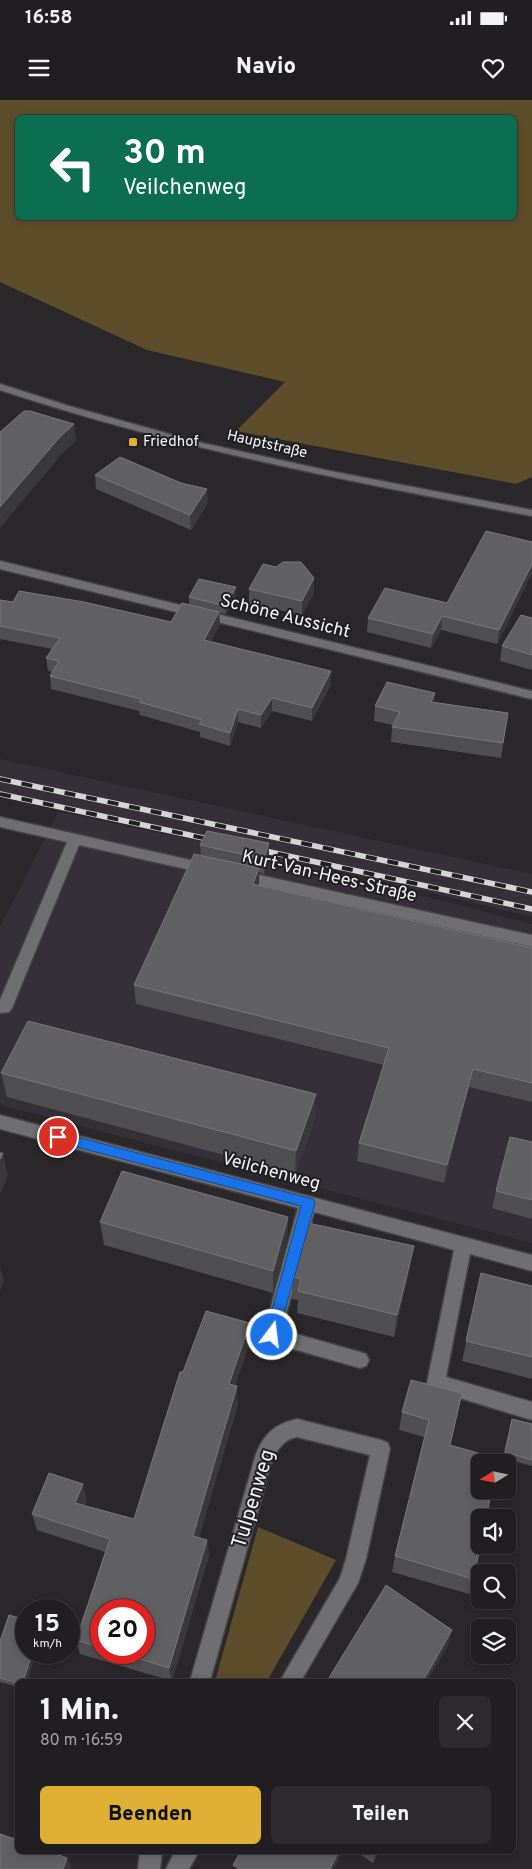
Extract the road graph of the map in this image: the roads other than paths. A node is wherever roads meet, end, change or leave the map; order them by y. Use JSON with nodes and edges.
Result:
{"nodes":[{"id":1,"x":0,"y":386,"type":"edge"},
{"id":2,"x":532,"y":513,"type":"edge"},
{"id":3,"x":0,"y":565,"type":"edge"},
{"id":4,"x":532,"y":695,"type":"edge"},
{"id":5,"x":0,"y":822,"type":"edge"},
{"id":6,"x":75,"y":839,"type":"junction"},
{"id":7,"x":532,"y":941,"type":"edge"},
{"id":8,"x":4,"y":1008,"type":"dead end"},
{"id":9,"x":0,"y":1122,"type":"edge"},
{"id":10,"x":308,"y":1203,"type":"junction"},
{"id":11,"x":464,"y":1244,"type":"junction"},
{"id":12,"x":532,"y":1263,"type":"edge"},
{"id":13,"x":360,"y":1360,"type":"dead end"},
{"id":14,"x":532,"y":1411,"type":"edge"},
{"id":15,"x":201,"y":1679,"type":"edge"},
{"id":16,"x":291,"y":1679,"type":"edge"},
{"id":17,"x":152,"y":1854,"type":"edge"},
{"id":18,"x":186,"y":1854,"type":"edge"},
{"id":19,"x":149,"y":1869,"type":"edge"},
{"id":20,"x":177,"y":1869,"type":"edge"}],
"edges":[{"from":1,"to":2,"type":"street","name":"Hauptstraße"},
{"from":3,"to":4,"type":"street","name":"Schöne Aussicht"},
{"from":5,"to":6,"type":"street","name":"Kurt-Van-Hees-Straße"},
{"from":6,"to":7,"type":"street","name":"Kurt-Van-Hees-Straße"},
{"from":6,"to":8,"type":"street"},
{"from":9,"to":10,"type":"street","name":"Veilchenweg"},
{"from":10,"to":11,"type":"street","name":"Veilchenweg"},
{"from":10,"to":13,"type":"street"},
{"from":11,"to":12,"type":"street","name":"Veilchenweg"},
{"from":11,"to":14,"type":"street"},
{"from":15,"to":16,"type":"street","name":"Tulpenweg"},
{"from":17,"to":19,"type":"street"},
{"from":18,"to":20,"type":"street"}]}
